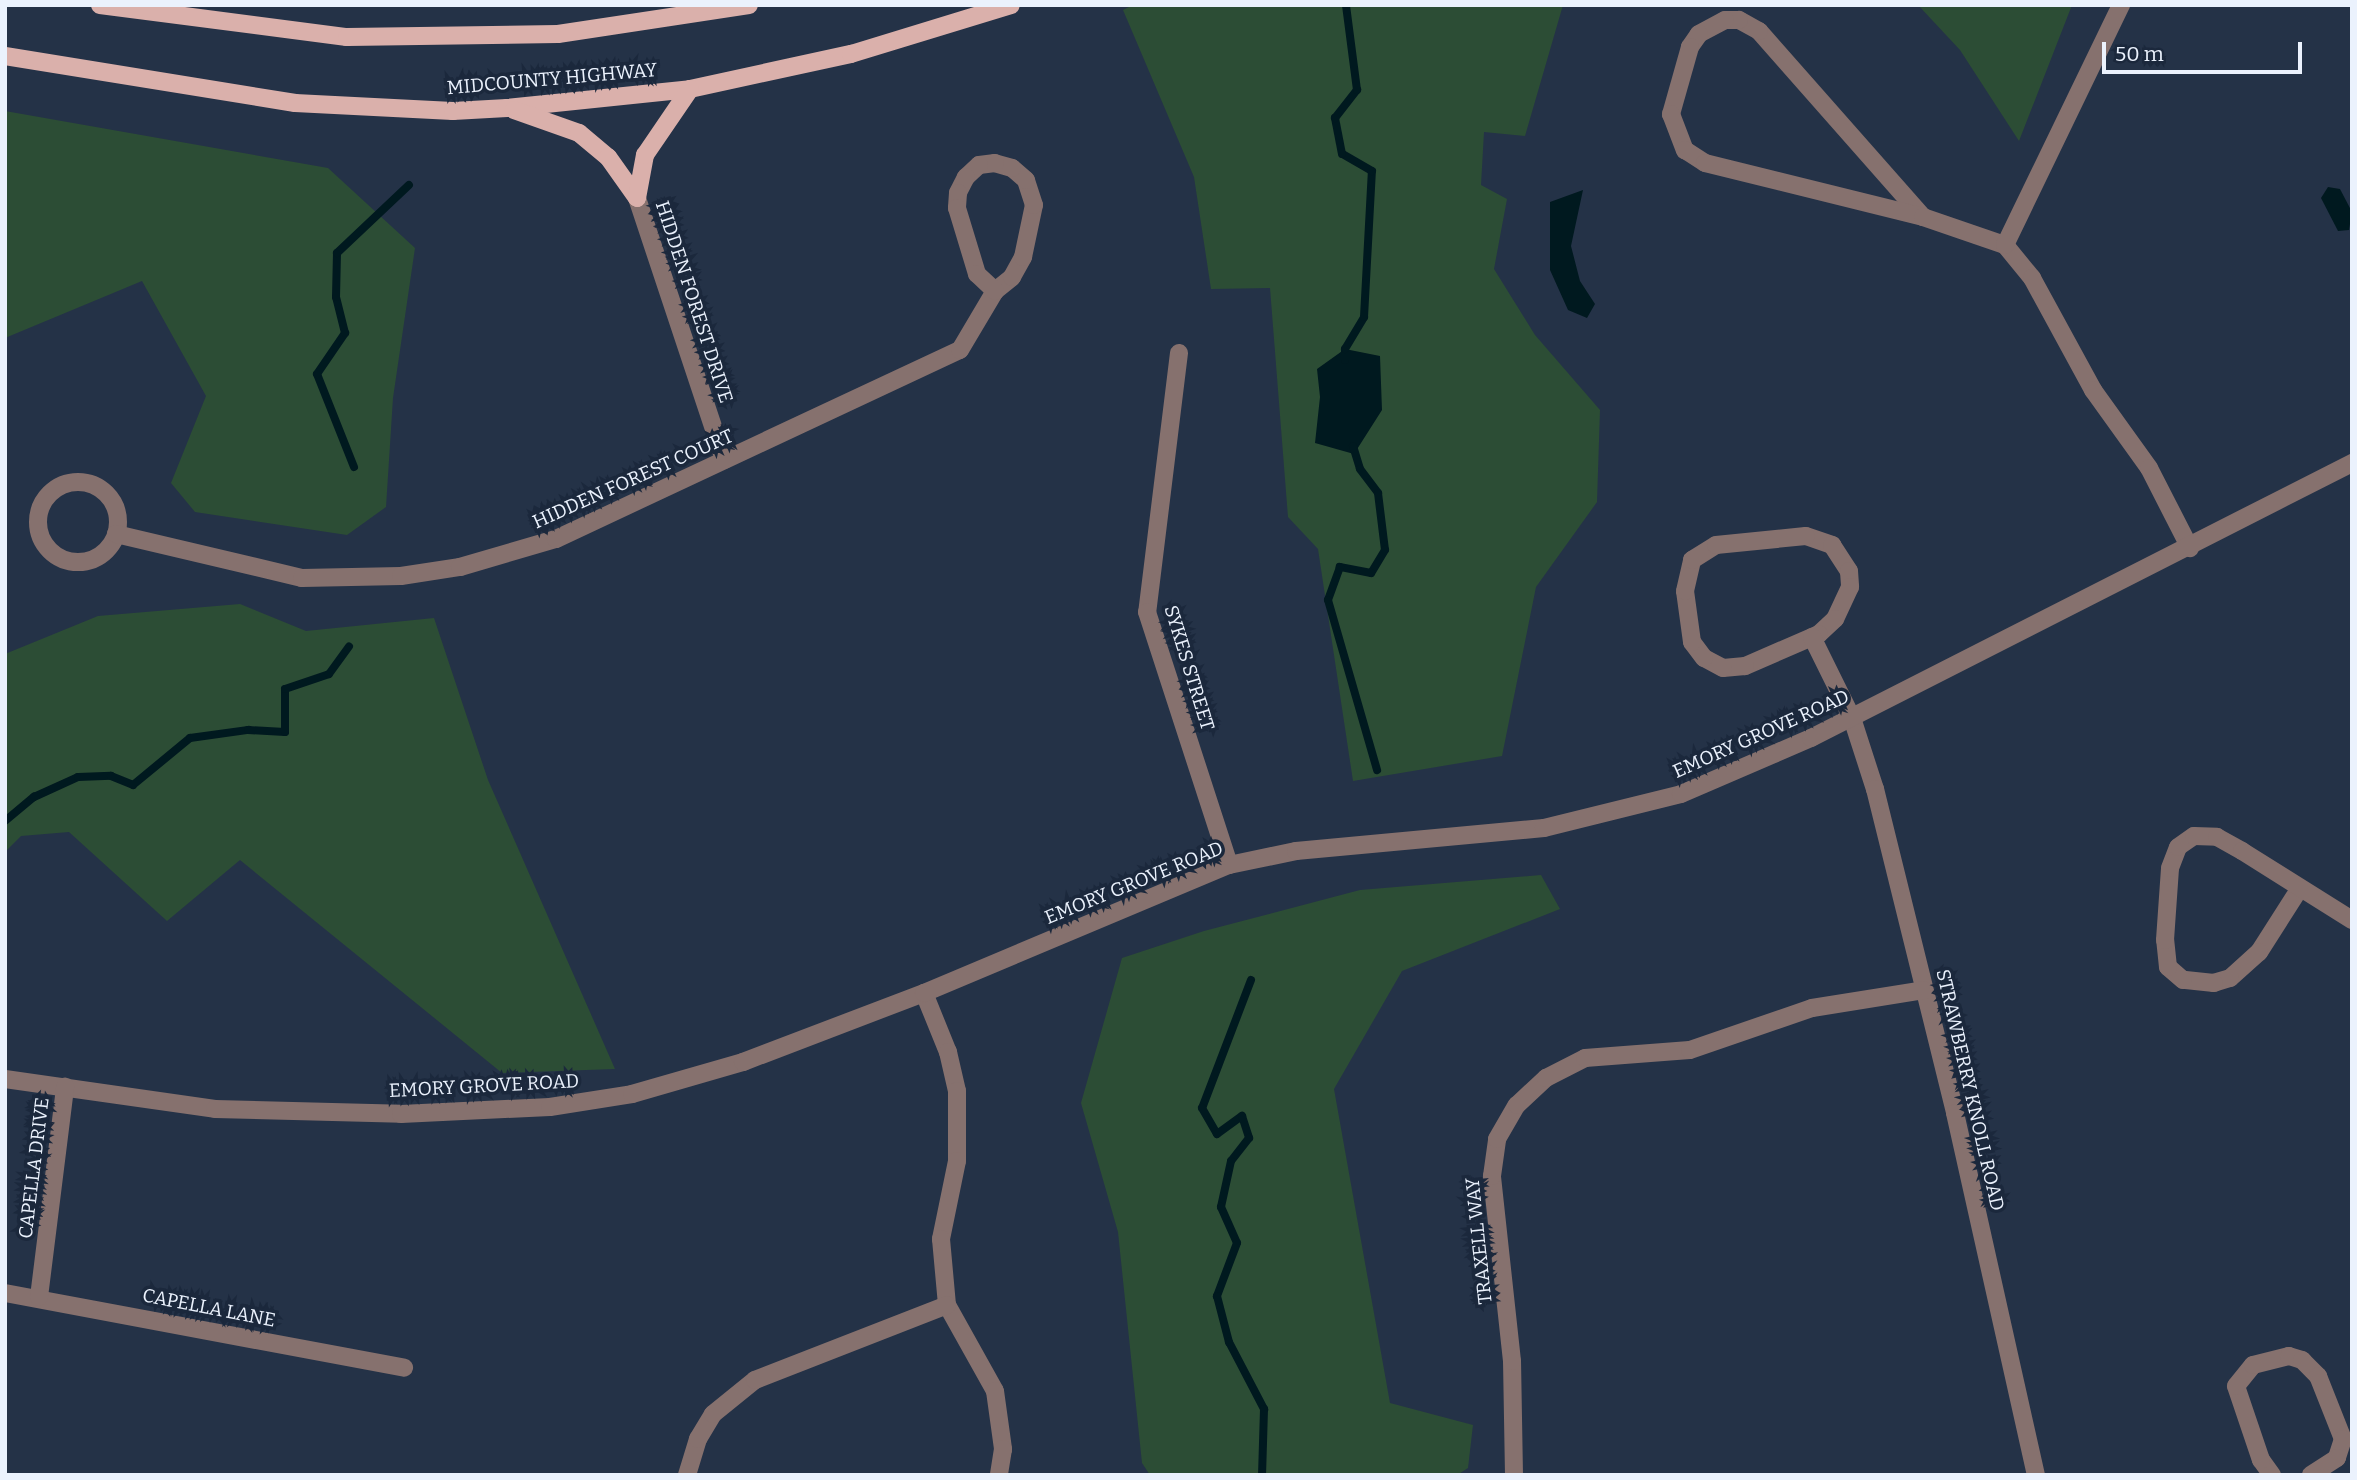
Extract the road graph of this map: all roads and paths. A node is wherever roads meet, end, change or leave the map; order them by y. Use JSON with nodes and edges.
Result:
{"nodes":[{"id":1,"x":100,"y":5,"type":"edge"},
{"id":2,"x":749,"y":5,"type":"edge"},
{"id":3,"x":1011,"y":5,"type":"edge"},
{"id":4,"x":2121,"y":5,"type":"edge"},
{"id":5,"x":5,"y":56,"type":"edge"},
{"id":6,"x":690,"y":89,"type":"junction"},
{"id":7,"x":507,"y":108,"type":"junction"},
{"id":8,"x":637,"y":198,"type":"junction"},
{"id":9,"x":1923,"y":217,"type":"junction"},
{"id":10,"x":2005,"y":245,"type":"junction"},
{"id":11,"x":995,"y":291,"type":"junction"},
{"id":12,"x":1179,"y":353,"type":"dead end"},
{"id":13,"x":724,"y":460,"type":"junction"},
{"id":14,"x":2352,"y":463,"type":"edge"},
{"id":15,"x":116,"y":534,"type":"junction"},
{"id":16,"x":2190,"y":548,"type":"junction"},
{"id":17,"x":1812,"y":637,"type":"junction"},
{"id":18,"x":1852,"y":718,"type":"junction"},
{"id":19,"x":1229,"y":865,"type":"junction"},
{"id":20,"x":2301,"y":888,"type":"junction"},
{"id":21,"x":2352,"y":920,"type":"edge"},
{"id":22,"x":1924,"y":990,"type":"junction"},
{"id":23,"x":924,"y":993,"type":"junction"},
{"id":24,"x":5,"y":1079,"type":"edge"},
{"id":25,"x":65,"y":1087,"type":"junction"},
{"id":26,"x":5,"y":1293,"type":"edge"},
{"id":27,"x":39,"y":1297,"type":"junction"},
{"id":28,"x":947,"y":1305,"type":"junction"},
{"id":29,"x":404,"y":1368,"type":"dead end"},
{"id":30,"x":2347,"y":1455,"type":"edge"},
{"id":31,"x":687,"y":1475,"type":"edge"},
{"id":32,"x":999,"y":1475,"type":"edge"},
{"id":33,"x":1514,"y":1475,"type":"edge"},
{"id":34,"x":2036,"y":1475,"type":"edge"},
{"id":35,"x":2272,"y":1475,"type":"edge"},
{"id":36,"x":2311,"y":1475,"type":"edge"}],
"edges":[{"from":1,"to":2,"type":"main road"},
{"from":3,"to":6,"type":"main road","name":"MIDCOUNTY HIGHWAY"},
{"from":4,"to":10,"type":"street"},
{"from":5,"to":7,"type":"main road","name":"MIDCOUNTY HIGHWAY"},
{"from":6,"to":7,"type":"main road","name":"MIDCOUNTY HIGHWAY"},
{"from":6,"to":8,"type":"main road"},
{"from":7,"to":8,"type":"main road"},
{"from":8,"to":13,"type":"street","name":"HIDDEN FOREST DRIVE"},
{"from":9,"to":9,"type":"street"},
{"from":9,"to":10,"type":"street"},
{"from":10,"to":16,"type":"street"},
{"from":11,"to":11,"type":"street","name":"HIDDEN FOREST COURT"},
{"from":11,"to":13,"type":"street","name":"HIDDEN FOREST COURT"},
{"from":12,"to":19,"type":"street","name":"SYKES STREET"},
{"from":13,"to":15,"type":"street","name":"HIDDEN FOREST COURT"},
{"from":14,"to":16,"type":"street","name":"EMORY GROVE ROAD"},
{"from":15,"to":15,"type":"street"},
{"from":16,"to":18,"type":"street","name":"EMORY GROVE ROAD"},
{"from":17,"to":17,"type":"street"},
{"from":17,"to":18,"type":"street","name":"STRAWBERRY KNOLL ROAD"},
{"from":18,"to":19,"type":"street","name":"EMORY GROVE ROAD"},
{"from":18,"to":22,"type":"street","name":"STRAWBERRY KNOLL ROAD"},
{"from":19,"to":23,"type":"street","name":"EMORY GROVE ROAD"},
{"from":20,"to":20,"type":"street"},
{"from":20,"to":21,"type":"street"},
{"from":22,"to":33,"type":"street","name":"TRAXELL WAY"},
{"from":22,"to":34,"type":"street","name":"STRAWBERRY KNOLL ROAD"},
{"from":23,"to":25,"type":"street","name":"EMORY GROVE ROAD"},
{"from":23,"to":28,"type":"street"},
{"from":24,"to":25,"type":"street","name":"EMORY GROVE ROAD"},
{"from":25,"to":27,"type":"street","name":"CAPELLA DRIVE"},
{"from":26,"to":27,"type":"street","name":"CAPELLA LANE"},
{"from":27,"to":29,"type":"street","name":"CAPELLA LANE"},
{"from":28,"to":31,"type":"street"},
{"from":28,"to":32,"type":"street"},
{"from":30,"to":35,"type":"street"},
{"from":30,"to":36,"type":"street"}]}
